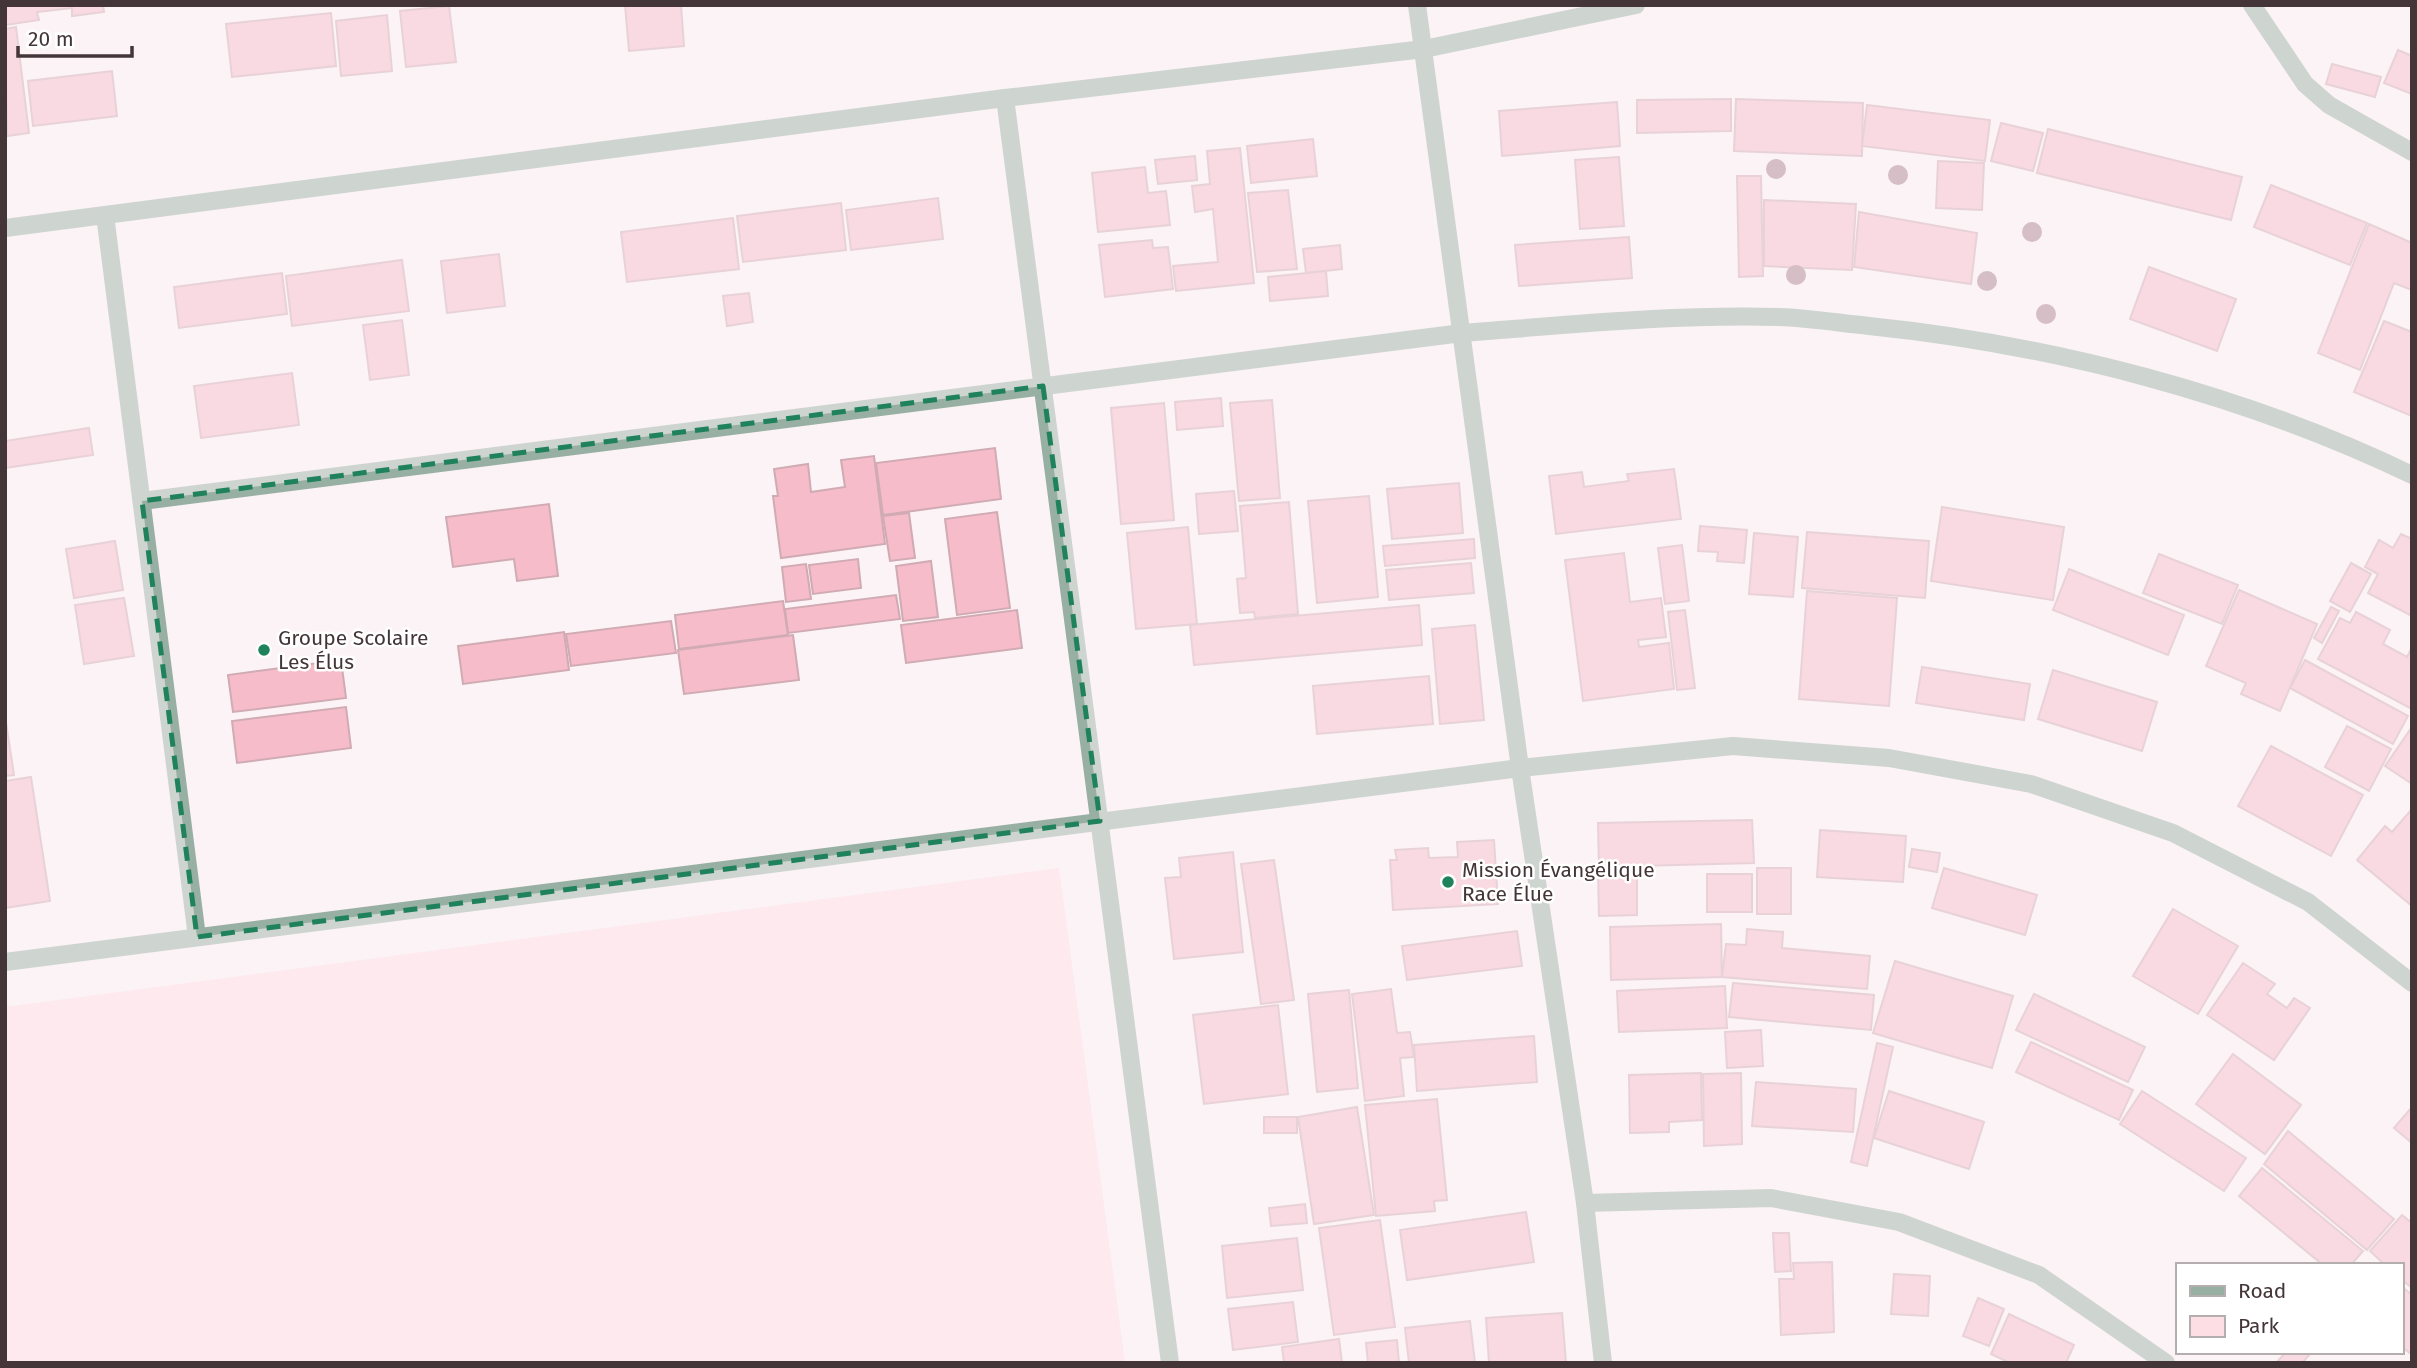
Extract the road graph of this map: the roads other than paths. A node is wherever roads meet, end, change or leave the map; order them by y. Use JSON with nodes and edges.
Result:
{"nodes":[{"id":1,"x":1417,"y":5,"type":"edge"},
{"id":2,"x":1636,"y":5,"type":"edge"},
{"id":3,"x":2252,"y":5,"type":"edge"},
{"id":4,"x":1424,"y":49,"type":"junction"},
{"id":5,"x":1005,"y":98,"type":"junction"},
{"id":6,"x":2412,"y":152,"type":"edge"},
{"id":7,"x":105,"y":215,"type":"junction"},
{"id":8,"x":5,"y":228,"type":"edge"},
{"id":9,"x":1462,"y":332,"type":"junction"},
{"id":10,"x":1043,"y":386,"type":"junction"},
{"id":11,"x":2412,"y":475,"type":"edge"},
{"id":12,"x":142,"y":500,"type":"junction"},
{"id":13,"x":1520,"y":768,"type":"junction"},
{"id":14,"x":1100,"y":821,"type":"junction"},
{"id":15,"x":197,"y":937,"type":"junction"},
{"id":16,"x":5,"y":961,"type":"edge"},
{"id":17,"x":2412,"y":983,"type":"edge"},
{"id":18,"x":1586,"y":1203,"type":"junction"},
{"id":19,"x":1170,"y":1363,"type":"edge"},
{"id":20,"x":1603,"y":1363,"type":"edge"},
{"id":21,"x":2166,"y":1363,"type":"edge"}],
"edges":[{"from":1,"to":4,"type":"street"},
{"from":2,"to":4,"type":"street"},
{"from":3,"to":6,"type":"street"},
{"from":4,"to":5,"type":"street"},
{"from":4,"to":9,"type":"street"},
{"from":5,"to":7,"type":"street"},
{"from":5,"to":10,"type":"street"},
{"from":7,"to":8,"type":"street"},
{"from":7,"to":12,"type":"street"},
{"from":9,"to":10,"type":"street"},
{"from":9,"to":11,"type":"street"},
{"from":9,"to":13,"type":"street"},
{"from":10,"to":12,"type":"street"},
{"from":10,"to":14,"type":"street"},
{"from":12,"to":15,"type":"street"},
{"from":13,"to":14,"type":"street"},
{"from":13,"to":17,"type":"street"},
{"from":13,"to":18,"type":"street"},
{"from":14,"to":15,"type":"street"},
{"from":14,"to":19,"type":"street"},
{"from":15,"to":16,"type":"street"},
{"from":18,"to":20,"type":"street"},
{"from":18,"to":21,"type":"street"}]}
